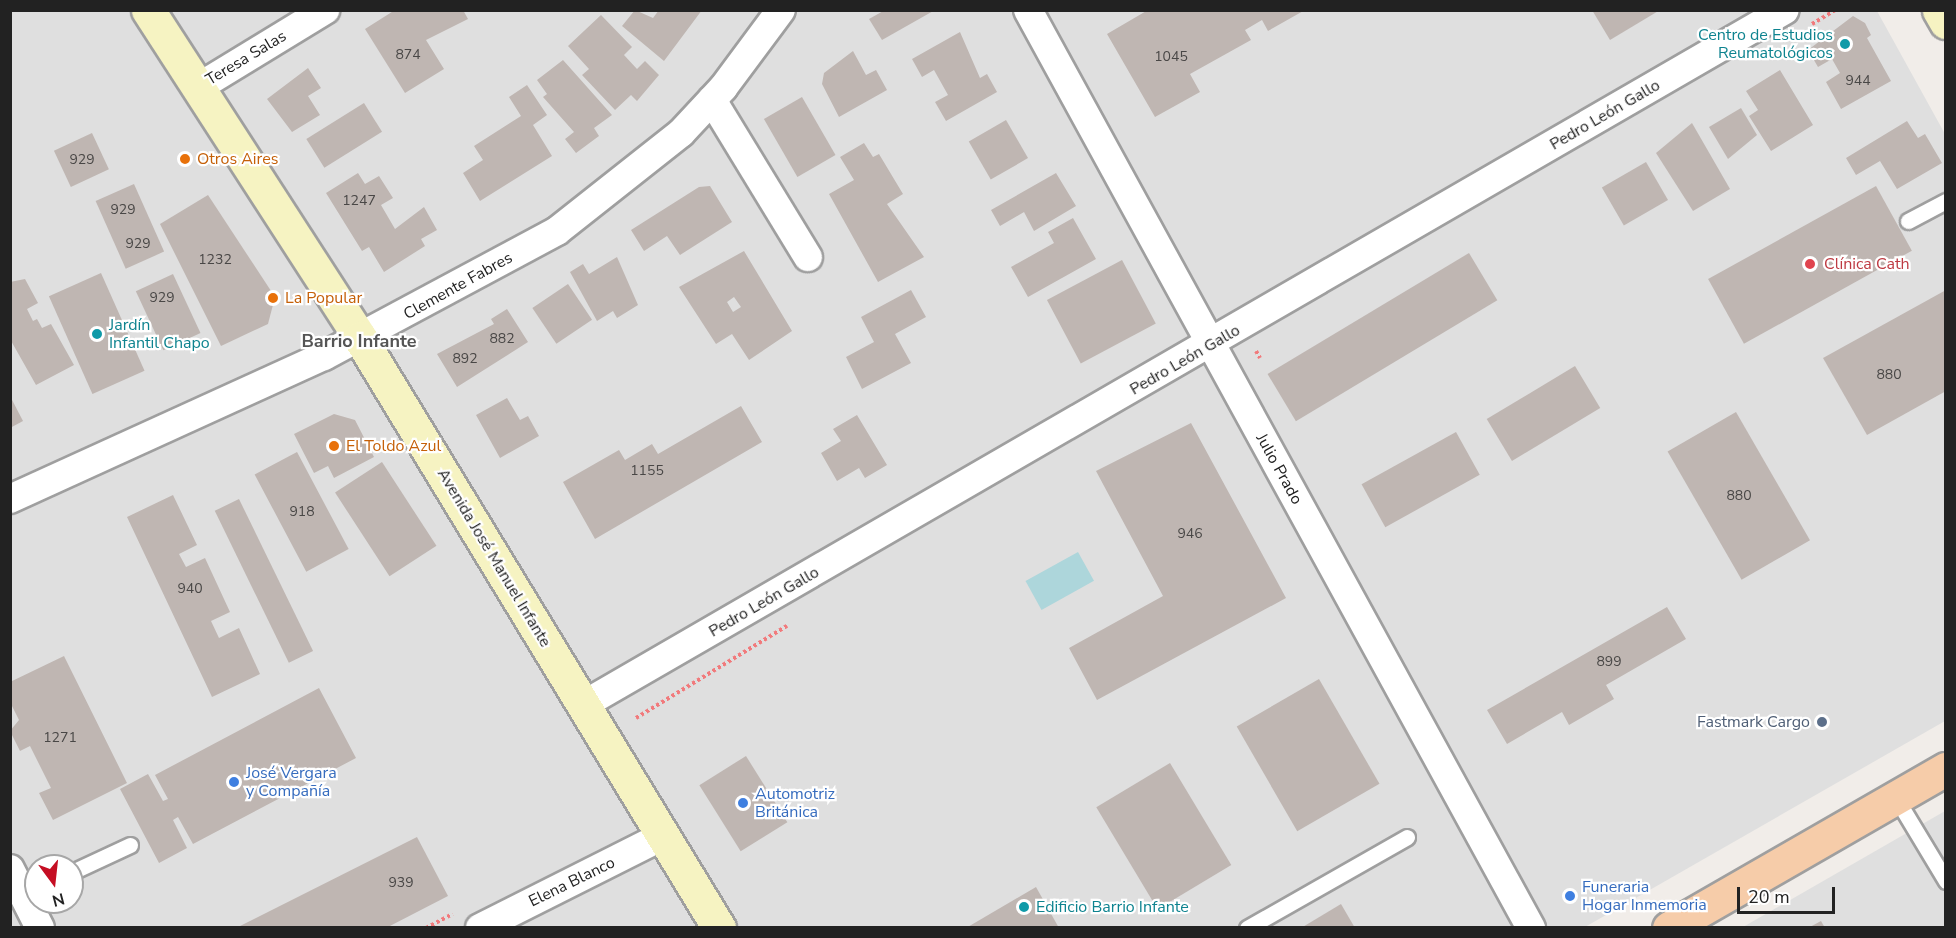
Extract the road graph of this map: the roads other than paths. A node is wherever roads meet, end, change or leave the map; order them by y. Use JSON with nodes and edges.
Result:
{"nodes":[{"id":1,"x":148,"y":10,"type":"edge"},
{"id":2,"x":324,"y":10,"type":"edge"},
{"id":3,"x":781,"y":10,"type":"edge"},
{"id":4,"x":1028,"y":10,"type":"edge"},
{"id":5,"x":1785,"y":10,"type":"edge"},
{"id":6,"x":1939,"y":10,"type":"edge"},
{"id":7,"x":1946,"y":22,"type":"edge"},
{"id":8,"x":199,"y":87,"type":"junction"},
{"id":9,"x":712,"y":100,"type":"junction"},
{"id":10,"x":1946,"y":201,"type":"edge"},
{"id":11,"x":1908,"y":221,"type":"dead end"},
{"id":12,"x":808,"y":257,"type":"dead end"},
{"id":13,"x":360,"y":338,"type":"junction"},
{"id":14,"x":1211,"y":345,"type":"junction"},
{"id":15,"x":10,"y":499,"type":"edge"},
{"id":16,"x":583,"y":705,"type":"junction"},
{"id":17,"x":1946,"y":769,"type":"edge"},
{"id":18,"x":1896,"y":798,"type":"junction"},
{"id":19,"x":663,"y":836,"type":"junction"},
{"id":20,"x":1407,"y":837,"type":"dead end"},
{"id":21,"x":130,"y":845,"type":"dead end"},
{"id":22,"x":84,"y":866,"type":"edge"},
{"id":23,"x":10,"y":869,"type":"edge"},
{"id":24,"x":1946,"y":881,"type":"edge"},
{"id":25,"x":24,"y":884,"type":"edge"},
{"id":26,"x":480,"y":927,"type":"edge"},
{"id":27,"x":718,"y":927,"type":"edge"},
{"id":28,"x":1247,"y":927,"type":"edge"},
{"id":29,"x":1531,"y":927,"type":"edge"},
{"id":30,"x":1669,"y":927,"type":"edge"}],
"edges":[{"from":1,"to":8,"type":"street","name":"Avenida José Manuel Infante"},
{"from":2,"to":8,"type":"street","name":"Teresa Salas"},
{"from":3,"to":9,"type":"street","name":"Clemente Fabres"},
{"from":4,"to":14,"type":"street","name":"Julio Prado"},
{"from":5,"to":14,"type":"street","name":"Pedro León Gallo"},
{"from":6,"to":7,"type":"street"},
{"from":8,"to":13,"type":"street","name":"Avenida José Manuel Infante"},
{"from":9,"to":12,"type":"street"},
{"from":9,"to":13,"type":"street","name":"Clemente Fabres"},
{"from":10,"to":11,"type":"lane"},
{"from":13,"to":15,"type":"street","name":"Clemente Fabres"},
{"from":13,"to":16,"type":"street","name":"Avenida José Manuel Infante"},
{"from":14,"to":16,"type":"street","name":"Pedro León Gallo"},
{"from":14,"to":29,"type":"street","name":"Julio Prado"},
{"from":16,"to":19,"type":"street","name":"Avenida José Manuel Infante"},
{"from":17,"to":18,"type":"main road"},
{"from":18,"to":24,"type":"lane"},
{"from":18,"to":30,"type":"main road"},
{"from":19,"to":26,"type":"street","name":"Elena Blanco"},
{"from":19,"to":27,"type":"street","name":"Avenida José Manuel Infante"},
{"from":20,"to":28,"type":"lane"},
{"from":21,"to":22,"type":"lane"},
{"from":23,"to":25,"type":"street"}]}
